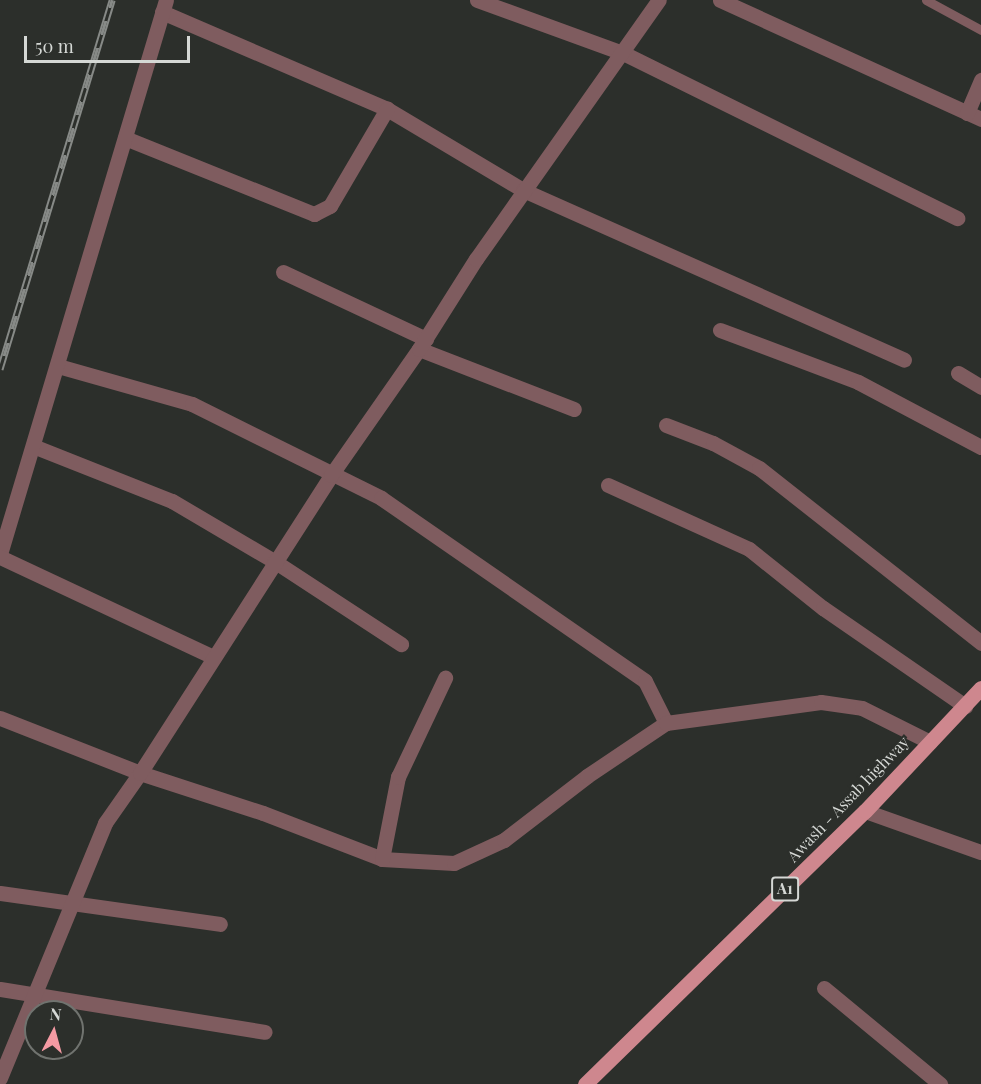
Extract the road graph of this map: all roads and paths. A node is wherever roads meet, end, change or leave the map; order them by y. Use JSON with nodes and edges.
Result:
{"nodes":[{"id":1,"x":477,"y":0,"type":"edge"},
{"id":2,"x":659,"y":0,"type":"edge"},
{"id":3,"x":720,"y":0,"type":"edge"},
{"id":4,"x":926,"y":0,"type":"edge"},
{"id":5,"x":164,"y":6,"type":"edge"},
{"id":6,"x":981,"y":30,"type":"edge"},
{"id":7,"x":622,"y":53,"type":"junction"},
{"id":8,"x":981,"y":80,"type":"edge"},
{"id":9,"x":387,"y":110,"type":"junction"},
{"id":10,"x":974,"y":116,"type":"edge"},
{"id":11,"x":125,"y":138,"type":"junction"},
{"id":12,"x":523,"y":190,"type":"junction"},
{"id":13,"x":957,"y":218,"type":"dead end"},
{"id":14,"x":283,"y":272,"type":"dead end"},
{"id":15,"x":720,"y":330,"type":"dead end"},
{"id":16,"x":422,"y":344,"type":"junction"},
{"id":17,"x":904,"y":360,"type":"dead end"},
{"id":18,"x":58,"y":366,"type":"junction"},
{"id":19,"x":958,"y":373,"type":"dead end"},
{"id":20,"x":981,"y":387,"type":"edge"},
{"id":21,"x":574,"y":409,"type":"dead end"},
{"id":22,"x":666,"y":425,"type":"dead end"},
{"id":23,"x":33,"y":446,"type":"junction"},
{"id":24,"x":981,"y":447,"type":"edge"},
{"id":25,"x":331,"y":475,"type":"junction"},
{"id":26,"x":608,"y":485,"type":"dead end"},
{"id":27,"x":0,"y":556,"type":"edge"},
{"id":28,"x":274,"y":561,"type":"junction"},
{"id":29,"x":981,"y":643,"type":"edge"},
{"id":30,"x":401,"y":644,"type":"dead end"},
{"id":31,"x":213,"y":657,"type":"junction"},
{"id":32,"x":445,"y":678,"type":"dead end"},
{"id":33,"x":981,"y":688,"type":"edge"},
{"id":34,"x":965,"y":706,"type":"junction"},
{"id":35,"x":0,"y":718,"type":"edge"},
{"id":36,"x":666,"y":723,"type":"junction"},
{"id":37,"x":930,"y":742,"type":"junction"},
{"id":38,"x":140,"y":773,"type":"junction"},
{"id":39,"x":865,"y":811,"type":"junction"},
{"id":40,"x":981,"y":852,"type":"edge"},
{"id":41,"x":382,"y":859,"type":"junction"},
{"id":42,"x":0,"y":893,"type":"edge"},
{"id":43,"x":72,"y":902,"type":"junction"},
{"id":44,"x":220,"y":924,"type":"dead end"},
{"id":45,"x":824,"y":988,"type":"dead end"},
{"id":46,"x":0,"y":989,"type":"edge"},
{"id":47,"x":35,"y":993,"type":"junction"},
{"id":48,"x":265,"y":1032,"type":"dead end"},
{"id":49,"x":0,"y":1078,"type":"edge"},
{"id":50,"x":585,"y":1084,"type":"edge"},
{"id":51,"x":940,"y":1084,"type":"edge"}],
"edges":[{"from":1,"to":7,"type":"street"},
{"from":2,"to":7,"type":"street"},
{"from":3,"to":10,"type":"street"},
{"from":4,"to":6,"type":"lane"},
{"from":5,"to":9,"type":"street"},
{"from":5,"to":11,"type":"street"},
{"from":7,"to":12,"type":"street"},
{"from":7,"to":13,"type":"street"},
{"from":8,"to":10,"type":"street"},
{"from":9,"to":11,"type":"street"},
{"from":9,"to":12,"type":"street"},
{"from":11,"to":18,"type":"street"},
{"from":12,"to":16,"type":"street"},
{"from":12,"to":17,"type":"street"},
{"from":14,"to":16,"type":"street"},
{"from":15,"to":24,"type":"street"},
{"from":16,"to":21,"type":"street"},
{"from":16,"to":25,"type":"street"},
{"from":18,"to":23,"type":"street"},
{"from":18,"to":25,"type":"street"},
{"from":19,"to":20,"type":"street"},
{"from":22,"to":29,"type":"street"},
{"from":23,"to":27,"type":"street"},
{"from":23,"to":28,"type":"street"},
{"from":25,"to":28,"type":"street"},
{"from":25,"to":36,"type":"street"},
{"from":26,"to":34,"type":"street"},
{"from":27,"to":31,"type":"street"},
{"from":28,"to":30,"type":"street"},
{"from":28,"to":31,"type":"street"},
{"from":31,"to":38,"type":"street"},
{"from":32,"to":41,"type":"street"},
{"from":33,"to":34,"type":"main road","name":"Awash - Assab highway","number":"A1"},
{"from":34,"to":37,"type":"main road","name":"Awash - Assab highway","number":"A1"},
{"from":35,"to":38,"type":"street"},
{"from":36,"to":37,"type":"street"},
{"from":36,"to":41,"type":"street"},
{"from":37,"to":39,"type":"main road","name":"Awash - Assab highway","number":"A1"},
{"from":38,"to":41,"type":"street"},
{"from":38,"to":43,"type":"street"},
{"from":39,"to":40,"type":"street"},
{"from":39,"to":50,"type":"main road","name":"Awash - Assab highway","number":"A1"},
{"from":42,"to":43,"type":"street"},
{"from":43,"to":44,"type":"street"},
{"from":43,"to":47,"type":"street"},
{"from":45,"to":51,"type":"street"},
{"from":46,"to":47,"type":"street"},
{"from":47,"to":48,"type":"street"},
{"from":47,"to":49,"type":"street"}]}
